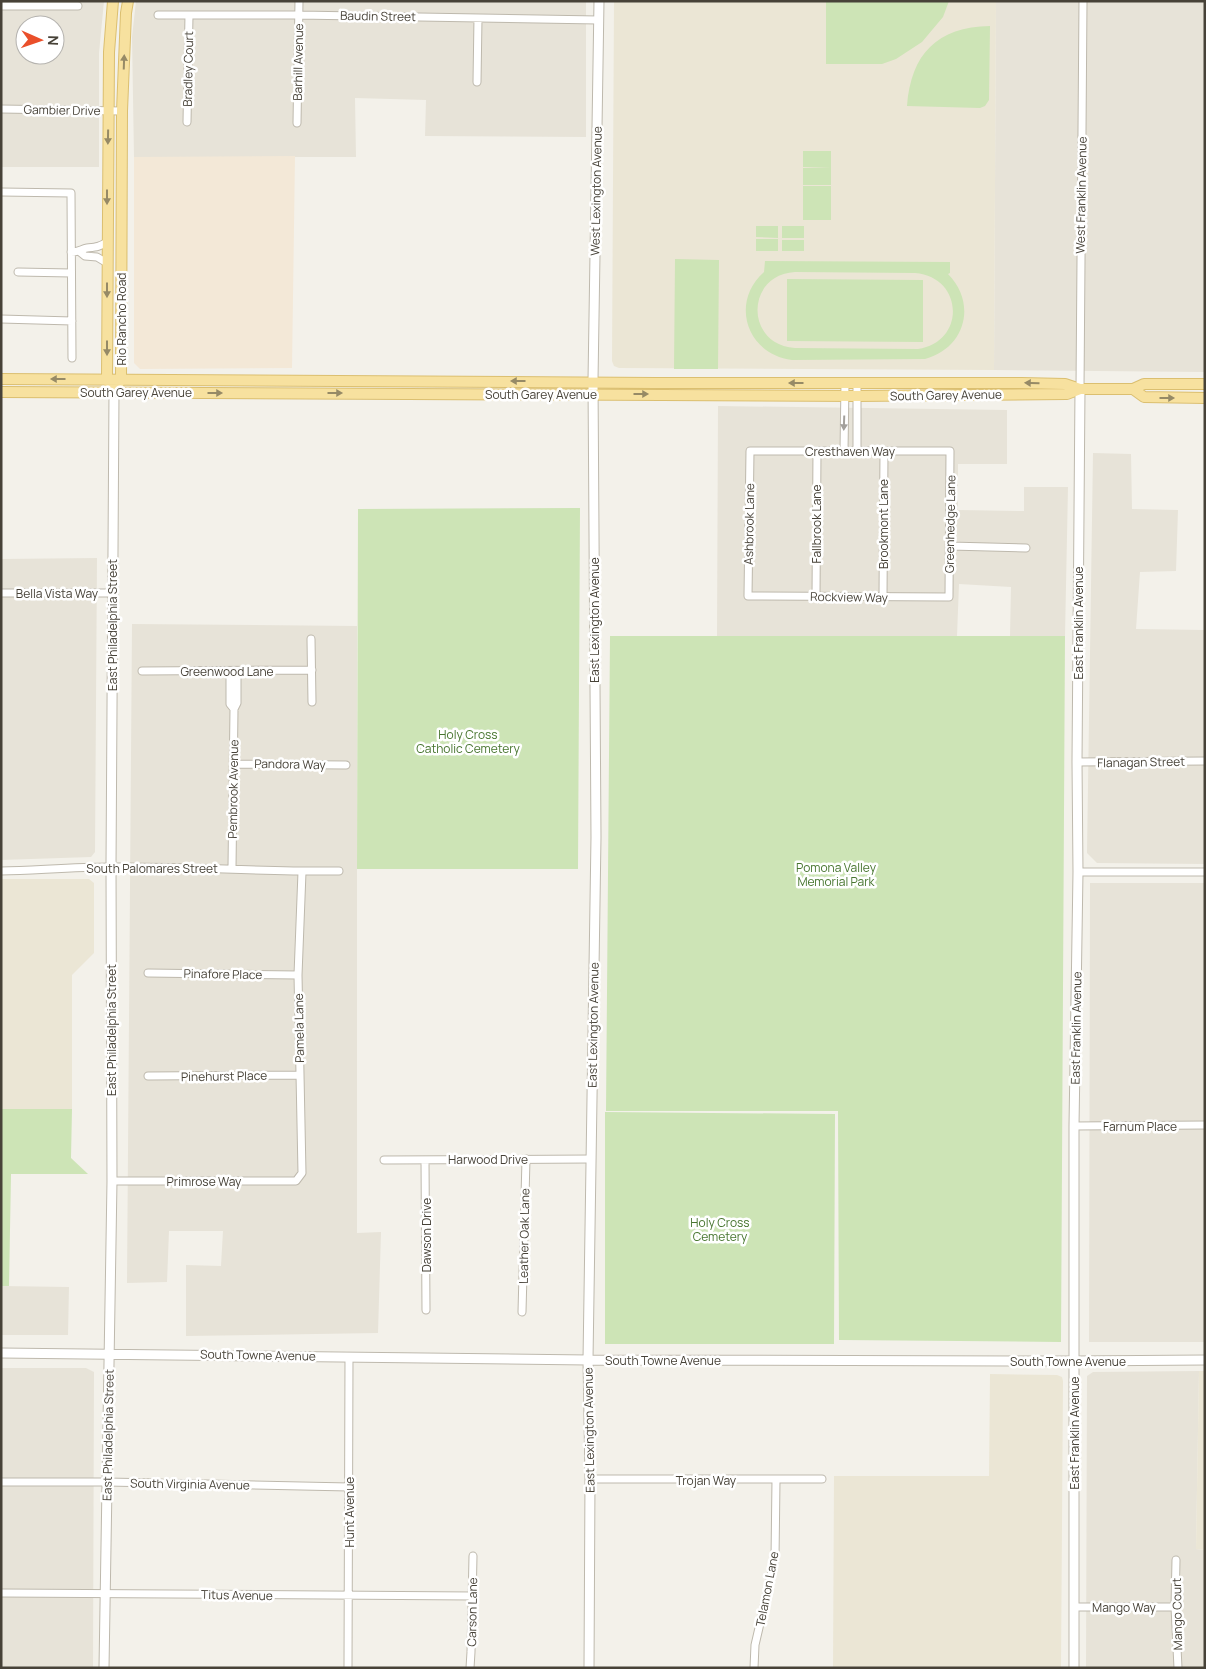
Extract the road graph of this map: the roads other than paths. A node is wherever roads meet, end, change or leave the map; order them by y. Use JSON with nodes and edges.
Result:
{"nodes":[{"id":1,"x":113,"y":1,"type":"edge"},
{"id":2,"x":128,"y":1,"type":"edge"},
{"id":3,"x":299,"y":1,"type":"edge"},
{"id":4,"x":598,"y":1,"type":"edge"},
{"id":5,"x":1083,"y":1,"type":"edge"},
{"id":6,"x":1,"y":6,"type":"edge"},
{"id":7,"x":78,"y":6,"type":"dead end"},
{"id":8,"x":158,"y":15,"type":"dead end"},
{"id":9,"x":189,"y":15,"type":"junction"},
{"id":10,"x":298,"y":15,"type":"junction"},
{"id":11,"x":478,"y":18,"type":"junction"},
{"id":12,"x":598,"y":20,"type":"junction"},
{"id":13,"x":476,"y":82,"type":"dead end"},
{"id":14,"x":1,"y":109,"type":"edge"},
{"id":15,"x":108,"y":111,"type":"junction"},
{"id":16,"x":122,"y":111,"type":"junction"},
{"id":17,"x":187,"y":122,"type":"dead end"},
{"id":18,"x":297,"y":123,"type":"dead end"},
{"id":19,"x":108,"y":163,"type":"junction"},
{"id":20,"x":122,"y":163,"type":"junction"},
{"id":21,"x":1,"y":192,"type":"edge"},
{"id":22,"x":107,"y":216,"type":"junction"},
{"id":23,"x":107,"y":242,"type":"junction"},
{"id":24,"x":71,"y":252,"type":"junction"},
{"id":25,"x":80,"y":252,"type":"junction"},
{"id":26,"x":122,"y":257,"type":"junction"},
{"id":27,"x":107,"y":263,"type":"junction"},
{"id":28,"x":18,"y":272,"type":"dead end"},
{"id":29,"x":71,"y":273,"type":"junction"},
{"id":30,"x":1,"y":319,"type":"edge"},
{"id":31,"x":72,"y":321,"type":"junction"},
{"id":32,"x":72,"y":358,"type":"dead end"},
{"id":33,"x":1,"y":379,"type":"edge"},
{"id":34,"x":107,"y":379,"type":"junction"},
{"id":35,"x":121,"y":379,"type":"junction"},
{"id":36,"x":286,"y":380,"type":"junction"},
{"id":37,"x":593,"y":382,"type":"junction"},
{"id":38,"x":845,"y":383,"type":"junction"},
{"id":39,"x":857,"y":383,"type":"junction"},
{"id":40,"x":1205,"y":384,"type":"edge"},
{"id":41,"x":1080,"y":389,"type":"junction"},
{"id":42,"x":1133,"y":389,"type":"junction"},
{"id":43,"x":1,"y":392,"type":"edge"},
{"id":44,"x":114,"y":392,"type":"junction"},
{"id":45,"x":286,"y":393,"type":"junction"},
{"id":46,"x":593,"y":394,"type":"junction"},
{"id":47,"x":845,"y":396,"type":"junction"},
{"id":48,"x":857,"y":396,"type":"junction"},
{"id":49,"x":1205,"y":398,"type":"edge"},
{"id":50,"x":750,"y":451,"type":"joint"},
{"id":51,"x":817,"y":451,"type":"junction"},
{"id":52,"x":844,"y":451,"type":"junction"},
{"id":53,"x":857,"y":451,"type":"junction"},
{"id":54,"x":884,"y":451,"type":"junction"},
{"id":55,"x":950,"y":451,"type":"joint"},
{"id":56,"x":950,"y":546,"type":"junction"},
{"id":57,"x":1026,"y":548,"type":"dead end"},
{"id":58,"x":1,"y":593,"type":"edge"},
{"id":59,"x":112,"y":593,"type":"junction"},
{"id":60,"x":748,"y":596,"type":"joint"},
{"id":61,"x":816,"y":597,"type":"junction"},
{"id":62,"x":949,"y":597,"type":"joint"},
{"id":63,"x":883,"y":598,"type":"junction"},
{"id":64,"x":311,"y":639,"type":"dead end"},
{"id":65,"x":312,"y":670,"type":"junction"},
{"id":66,"x":142,"y":671,"type":"dead end"},
{"id":67,"x":234,"y":671,"type":"junction"},
{"id":68,"x":312,"y":702,"type":"dead end"},
{"id":69,"x":1205,"y":761,"type":"edge"},
{"id":70,"x":1077,"y":762,"type":"junction"},
{"id":71,"x":234,"y":764,"type":"junction"},
{"id":72,"x":346,"y":765,"type":"dead end"},
{"id":73,"x":111,"y":867,"type":"junction"},
{"id":74,"x":232,"y":868,"type":"junction"},
{"id":75,"x":1,"y":871,"type":"edge"},
{"id":76,"x":339,"y":871,"type":"dead end"},
{"id":77,"x":302,"y":872,"type":"junction"},
{"id":78,"x":1078,"y":872,"type":"junction"},
{"id":79,"x":1205,"y":872,"type":"edge"},
{"id":80,"x":148,"y":973,"type":"dead end"},
{"id":81,"x":298,"y":975,"type":"junction"},
{"id":82,"x":300,"y":1075,"type":"junction"},
{"id":83,"x":148,"y":1076,"type":"dead end"},
{"id":84,"x":1205,"y":1125,"type":"edge"},
{"id":85,"x":1074,"y":1126,"type":"junction"},
{"id":86,"x":526,"y":1159,"type":"junction"},
{"id":87,"x":591,"y":1159,"type":"junction"},
{"id":88,"x":384,"y":1160,"type":"dead end"},
{"id":89,"x":425,"y":1160,"type":"junction"},
{"id":90,"x":112,"y":1181,"type":"junction"},
{"id":91,"x":296,"y":1181,"type":"joint"},
{"id":92,"x":426,"y":1310,"type":"dead end"},
{"id":93,"x":522,"y":1312,"type":"dead end"},
{"id":94,"x":1,"y":1353,"type":"edge"},
{"id":95,"x":108,"y":1353,"type":"junction"},
{"id":96,"x":350,"y":1357,"type":"junction"},
{"id":97,"x":588,"y":1360,"type":"junction"},
{"id":98,"x":1205,"y":1360,"type":"edge"},
{"id":99,"x":1074,"y":1361,"type":"junction"},
{"id":100,"x":590,"y":1479,"type":"junction"},
{"id":101,"x":822,"y":1479,"type":"dead end"},
{"id":102,"x":776,"y":1480,"type":"junction"},
{"id":103,"x":1,"y":1482,"type":"edge"},
{"id":104,"x":107,"y":1482,"type":"junction"},
{"id":105,"x":349,"y":1487,"type":"junction"},
{"id":106,"x":473,"y":1556,"type":"dead end"},
{"id":107,"x":1176,"y":1560,"type":"dead end"},
{"id":108,"x":1,"y":1593,"type":"edge"},
{"id":109,"x":106,"y":1594,"type":"junction"},
{"id":110,"x":349,"y":1596,"type":"junction"},
{"id":111,"x":473,"y":1596,"type":"junction"},
{"id":112,"x":1074,"y":1607,"type":"junction"},
{"id":113,"x":1175,"y":1607,"type":"junction"},
{"id":114,"x":104,"y":1668,"type":"edge"},
{"id":115,"x":348,"y":1668,"type":"edge"},
{"id":116,"x":470,"y":1668,"type":"edge"},
{"id":117,"x":589,"y":1668,"type":"edge"},
{"id":118,"x":754,"y":1668,"type":"edge"},
{"id":119,"x":1074,"y":1668,"type":"edge"},
{"id":120,"x":1178,"y":1668,"type":"edge"}],
"edges":[{"from":1,"to":15,"type":"main road","name":"Rio Rancho Road"},
{"from":16,"to":2,"type":"main road","name":"Rio Rancho Road","one_way":true},
{"from":3,"to":10,"type":"street","name":"Barhill Avenue"},
{"from":4,"to":12,"type":"street","name":"West Lexington Avenue"},
{"from":5,"to":41,"type":"street","name":"West Franklin Avenue"},
{"from":6,"to":7,"type":"street"},
{"from":8,"to":9,"type":"street","name":"Baudin Street"},
{"from":9,"to":10,"type":"street","name":"Baudin Street"},
{"from":9,"to":17,"type":"street","name":"Bradley Court"},
{"from":10,"to":11,"type":"street","name":"Baudin Street"},
{"from":10,"to":18,"type":"street","name":"Barhill Avenue"},
{"from":11,"to":12,"type":"street","name":"Baudin Street"},
{"from":11,"to":13,"type":"street"},
{"from":12,"to":37,"type":"street","name":"West Lexington Avenue"},
{"from":14,"to":15,"type":"street","name":"Gambier Drive"},
{"from":15,"to":16,"type":"street","name":"Gambier Drive"},
{"from":15,"to":19,"type":"main road","name":"Rio Rancho Road","one_way":true},
{"from":16,"to":20,"type":"main road","name":"Rio Rancho Road"},
{"from":19,"to":20,"type":"main road"},
{"from":19,"to":22,"type":"main road","name":"Rio Rancho Road","one_way":true},
{"from":20,"to":26,"type":"main road","name":"Rio Rancho Road"},
{"from":21,"to":24,"type":"street"},
{"from":22,"to":23,"type":"main road","name":"Rio Rancho Road"},
{"from":22,"to":26,"type":"main road"},
{"from":23,"to":25,"type":"street"},
{"from":23,"to":27,"type":"main road","name":"Rio Rancho Road"},
{"from":24,"to":25,"type":"street"},
{"from":24,"to":29,"type":"street"},
{"from":25,"to":27,"type":"street"},
{"from":26,"to":35,"type":"main road","name":"Rio Rancho Road"},
{"from":27,"to":34,"type":"main road","name":"Rio Rancho Road","one_way":true},
{"from":28,"to":29,"type":"street"},
{"from":29,"to":31,"type":"street"},
{"from":30,"to":31,"type":"street"},
{"from":31,"to":32,"type":"street"},
{"from":34,"to":33,"type":"main road","name":"South Garey Avenue","one_way":true},
{"from":34,"to":35,"type":"main road","name":"South Garey Avenue"},
{"from":34,"to":44,"type":"main road","name":"Rio Rancho Road"},
{"from":35,"to":36,"type":"main road","name":"South Garey Avenue"},
{"from":35,"to":44,"type":"main road","name":"Rio Rancho Road"},
{"from":37,"to":36,"type":"main road","name":"South Garey Avenue","one_way":true},
{"from":36,"to":45,"type":"main road"},
{"from":38,"to":37,"type":"main road","name":"South Garey Avenue","one_way":true},
{"from":37,"to":46,"type":"street","name":"East Lexington Avenue"},
{"from":38,"to":39,"type":"main road","name":"South Garey Avenue"},
{"from":38,"to":47,"type":"street"},
{"from":41,"to":39,"type":"main road","name":"South Garey Avenue","one_way":true},
{"from":39,"to":48,"type":"street"},
{"from":40,"to":42,"type":"main road","name":"South Garey Avenue"},
{"from":41,"to":42,"type":"main road","name":"South Garey Avenue"},
{"from":41,"to":48,"type":"main road","name":"South Garey Avenue"},
{"from":41,"to":70,"type":"street","name":"East Franklin Avenue"},
{"from":42,"to":49,"type":"main road","name":"South Garey Avenue","one_way":true},
{"from":43,"to":44,"type":"main road","name":"South Garey Avenue"},
{"from":44,"to":45,"type":"main road","name":"South Garey Avenue","one_way":true},
{"from":44,"to":59,"type":"street","name":"East Philadelphia Street"},
{"from":45,"to":46,"type":"main road","name":"South Garey Avenue","one_way":true},
{"from":46,"to":47,"type":"main road","name":"South Garey Avenue","one_way":true},
{"from":46,"to":87,"type":"street","name":"East Lexington Avenue"},
{"from":47,"to":48,"type":"main road","name":"South Garey Avenue"},
{"from":47,"to":52,"type":"street","one_way":true},
{"from":48,"to":53,"type":"street"},
{"from":50,"to":51,"type":"street","name":"Cresthaven Way"},
{"from":50,"to":60,"type":"street","name":"Ashbrook Lane"},
{"from":51,"to":52,"type":"street","name":"Cresthaven Way"},
{"from":51,"to":61,"type":"street","name":"Fallbrook Lane"},
{"from":52,"to":53,"type":"street","name":"Cresthaven Way"},
{"from":53,"to":54,"type":"street","name":"Cresthaven Way"},
{"from":54,"to":55,"type":"street","name":"Cresthaven Way"},
{"from":54,"to":63,"type":"street","name":"Brookmont Lane"},
{"from":55,"to":56,"type":"street","name":"Greenhedge Lane"},
{"from":56,"to":57,"type":"street"},
{"from":56,"to":62,"type":"street","name":"Greenhedge Lane"},
{"from":58,"to":59,"type":"street","name":"Bella Vista Way"},
{"from":59,"to":73,"type":"street","name":"East Philadelphia Street"},
{"from":60,"to":61,"type":"street","name":"Rockview Way"},
{"from":61,"to":63,"type":"street","name":"Rockview Way"},
{"from":62,"to":63,"type":"street","name":"Rockview Way"},
{"from":64,"to":65,"type":"street"},
{"from":65,"to":67,"type":"street","name":"Greenwood Lane"},
{"from":65,"to":68,"type":"street"},
{"from":66,"to":67,"type":"street","name":"Greenwood Lane"},
{"from":67,"to":71,"type":"street","name":"Pembrook Avenue"},
{"from":69,"to":70,"type":"street","name":"Flanagan Street"},
{"from":70,"to":78,"type":"street","name":"East Franklin Avenue"},
{"from":71,"to":72,"type":"street","name":"Pandora Way"},
{"from":71,"to":74,"type":"street","name":"Pembrook Avenue"},
{"from":73,"to":74,"type":"street","name":"South Palomares Street"},
{"from":73,"to":75,"type":"street","name":"South Palomares Street"},
{"from":73,"to":90,"type":"street","name":"East Philadelphia Street"},
{"from":74,"to":77,"type":"street","name":"South Palomares Street"},
{"from":76,"to":77,"type":"street","name":"South Palomares Street"},
{"from":77,"to":81,"type":"street","name":"Pamela Lane"},
{"from":78,"to":79,"type":"street"},
{"from":78,"to":85,"type":"street","name":"East Franklin Avenue"},
{"from":80,"to":81,"type":"street","name":"Pinafore Place"},
{"from":81,"to":82,"type":"street","name":"Pamela Lane"},
{"from":82,"to":83,"type":"street","name":"Pinehurst Place"},
{"from":82,"to":91,"type":"street","name":"Pamela Lane"},
{"from":84,"to":85,"type":"street","name":"Farnum Place"},
{"from":85,"to":99,"type":"street","name":"East Franklin Avenue"},
{"from":86,"to":87,"type":"street","name":"Harwood Drive"},
{"from":86,"to":89,"type":"street","name":"Harwood Drive"},
{"from":86,"to":93,"type":"street","name":"Leather Oak Lane"},
{"from":87,"to":97,"type":"street","name":"East Lexington Avenue"},
{"from":88,"to":89,"type":"street","name":"Harwood Drive"},
{"from":89,"to":92,"type":"street","name":"Dawson Drive"},
{"from":90,"to":91,"type":"street","name":"Primrose Way"},
{"from":90,"to":95,"type":"street","name":"East Philadelphia Street"},
{"from":94,"to":95,"type":"street","name":"South Towne Avenue"},
{"from":95,"to":96,"type":"street","name":"South Towne Avenue"},
{"from":95,"to":104,"type":"street","name":"East Philadelphia Street"},
{"from":96,"to":97,"type":"street","name":"South Towne Avenue"},
{"from":96,"to":105,"type":"street","name":"Hunt Avenue"},
{"from":97,"to":99,"type":"street","name":"South Towne Avenue"},
{"from":97,"to":100,"type":"street","name":"East Lexington Avenue"},
{"from":98,"to":99,"type":"street","name":"South Towne Avenue"},
{"from":99,"to":112,"type":"street","name":"East Franklin Avenue"},
{"from":100,"to":102,"type":"street","name":"Trojan Way"},
{"from":100,"to":117,"type":"street","name":"East Lexington Avenue"},
{"from":101,"to":102,"type":"street","name":"Trojan Way"},
{"from":102,"to":118,"type":"street","name":"Telamon Lane"},
{"from":103,"to":104,"type":"street","name":"South Virginia Avenue"},
{"from":104,"to":105,"type":"street","name":"South Virginia Avenue"},
{"from":104,"to":109,"type":"street","name":"East Philadelphia Street"},
{"from":105,"to":110,"type":"street","name":"Hunt Avenue"},
{"from":106,"to":111,"type":"street","name":"Carson Lane"},
{"from":107,"to":113,"type":"street","name":"Mango Court"},
{"from":108,"to":109,"type":"street","name":"Titus Avenue"},
{"from":109,"to":110,"type":"street","name":"Titus Avenue"},
{"from":109,"to":114,"type":"street","name":"East Philadelphia Street"},
{"from":110,"to":111,"type":"street","name":"Titus Avenue"},
{"from":110,"to":115,"type":"street","name":"Hunt Avenue"},
{"from":111,"to":116,"type":"street","name":"Carson Lane"},
{"from":112,"to":113,"type":"street","name":"Mango Way"},
{"from":112,"to":119,"type":"street","name":"East Franklin Avenue"},
{"from":113,"to":120,"type":"street","name":"Mango Court"}]}
